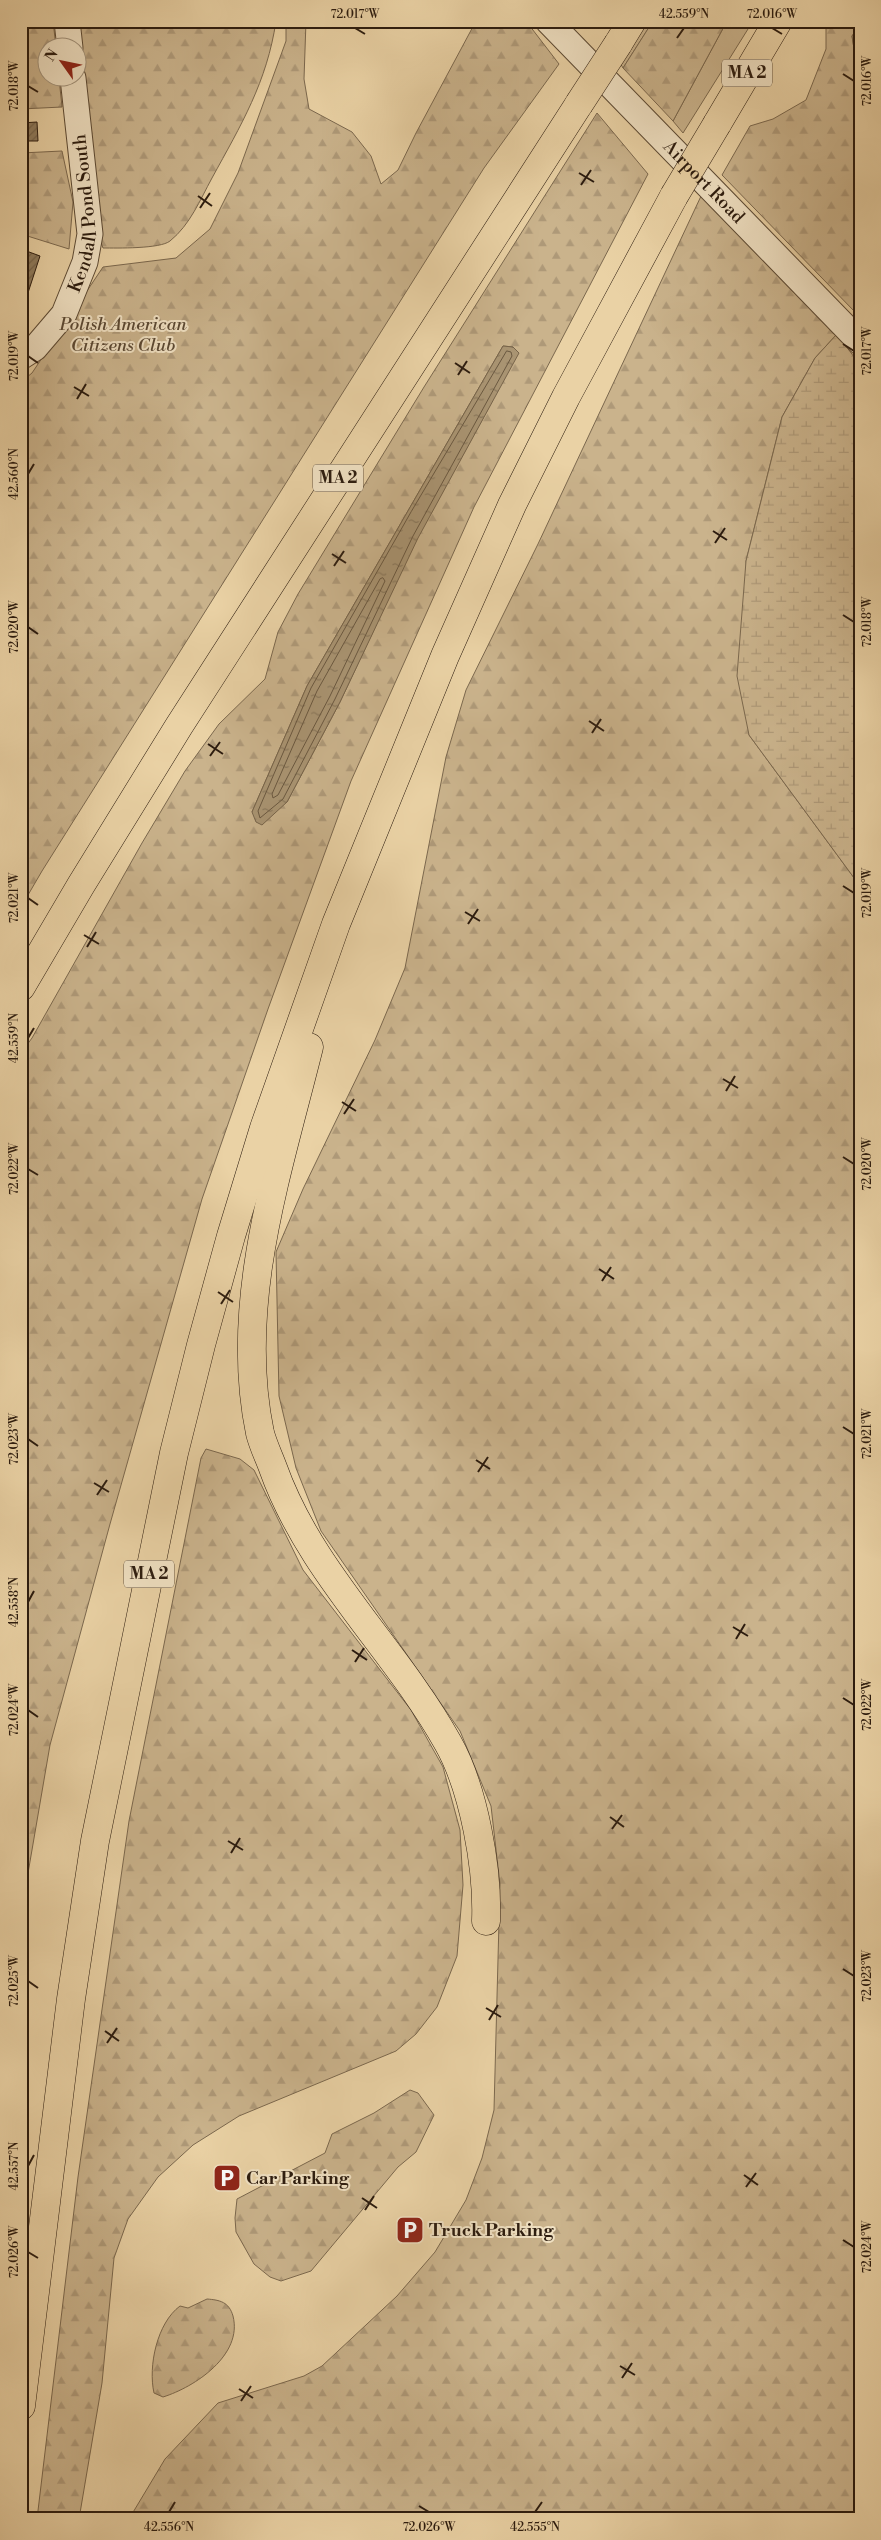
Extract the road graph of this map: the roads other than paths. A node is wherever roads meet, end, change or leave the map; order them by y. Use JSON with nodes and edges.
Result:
{"nodes":[{"id":1,"x":67,"y":21,"type":"edge"},
{"id":2,"x":548,"y":21,"type":"edge"},
{"id":3,"x":632,"y":21,"type":"edge"},
{"id":4,"x":778,"y":21,"type":"edge"},
{"id":5,"x":69,"y":38,"type":"edge"},
{"id":6,"x":74,"y":88,"type":"edge"},
{"id":7,"x":860,"y":342,"type":"edge"},
{"id":8,"x":21,"y":357,"type":"edge"},
{"id":9,"x":343,"y":905,"type":"junction"},
{"id":10,"x":21,"y":987,"type":"edge"},
{"id":11,"x":486,"y":1921,"type":"dead end"},
{"id":12,"x":21,"y":2406,"type":"edge"}],
"edges":[{"from":1,"to":5,"type":"street"},
{"from":2,"to":7,"type":"street","name":"Airport Road"},
{"from":3,"to":10,"type":"highway","number":"MA 2","bridge":true},
{"from":4,"to":9,"type":"highway","number":"MA 2","bridge":true},
{"from":6,"to":8,"type":"street","name":"Kendall Pond South"},
{"from":9,"to":11,"type":"highway"},
{"from":9,"to":12,"type":"highway","number":"MA 2"}]}
